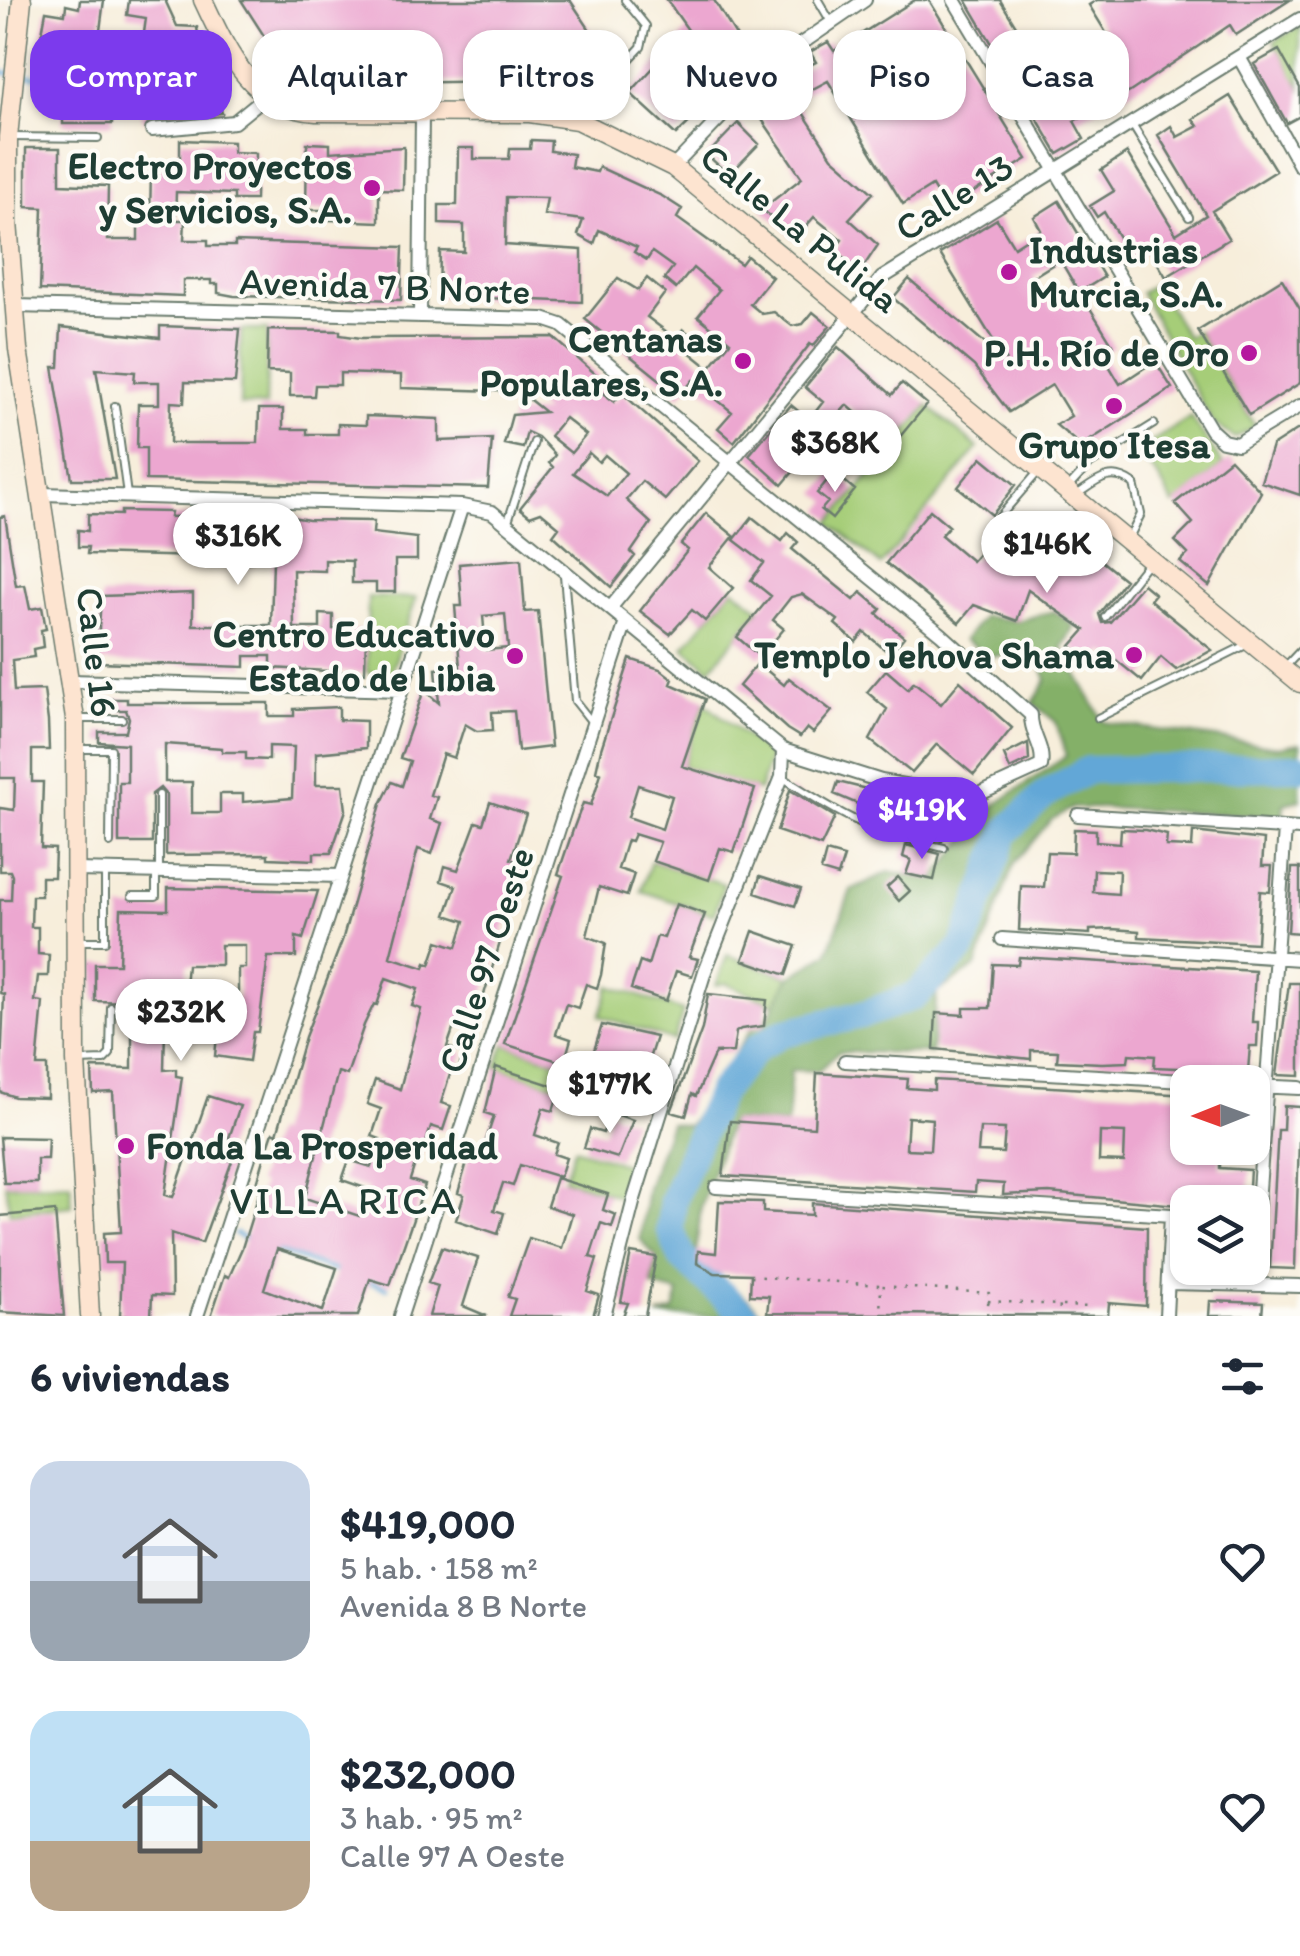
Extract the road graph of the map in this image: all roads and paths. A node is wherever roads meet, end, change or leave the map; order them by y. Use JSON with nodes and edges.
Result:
{"nodes":[{"id":1,"x":22,"y":0,"type":"edge"},
{"id":2,"x":203,"y":0,"type":"edge"},
{"id":3,"x":626,"y":0,"type":"edge"},
{"id":4,"x":818,"y":0,"type":"edge"},
{"id":5,"x":865,"y":0,"type":"edge"},
{"id":6,"x":954,"y":0,"type":"edge"},
{"id":7,"x":1300,"y":19,"type":"edge"},
{"id":8,"x":831,"y":22,"type":"junction"},
{"id":9,"x":1239,"y":57,"type":"junction"},
{"id":10,"x":630,"y":59,"type":"edge"},
{"id":11,"x":252,"y":83,"type":"edge"},
{"id":12,"x":252,"y":107,"type":"edge"},
{"id":13,"x":443,"y":114,"type":"edge"},
{"id":14,"x":422,"y":120,"type":"edge"},
{"id":15,"x":1130,"y":122,"type":"junction"},
{"id":16,"x":152,"y":130,"type":"dead end"},
{"id":17,"x":98,"y":138,"type":"dead end"},
{"id":18,"x":5,"y":141,"type":"edge"},
{"id":19,"x":1300,"y":166,"type":"edge"},
{"id":20,"x":673,"y":167,"type":"junction"},
{"id":21,"x":1054,"y":170,"type":"junction"},
{"id":22,"x":4,"y":202,"type":"edge"},
{"id":23,"x":1189,"y":217,"type":"dead end"},
{"id":24,"x":4,"y":222,"type":"edge"},
{"id":25,"x":15,"y":306,"type":"junction"},
{"id":26,"x":853,"y":311,"type":"junction"},
{"id":27,"x":420,"y":316,"type":"junction"},
{"id":28,"x":9,"y":349,"type":"edge"},
{"id":29,"x":115,"y":406,"type":"dead end"},
{"id":30,"x":1300,"y":406,"type":"edge"},
{"id":31,"x":1154,"y":424,"type":"dead end"},
{"id":32,"x":534,"y":442,"type":"dead end"},
{"id":33,"x":730,"y":463,"type":"junction"},
{"id":34,"x":1040,"y":469,"type":"junction"},
{"id":35,"x":1070,"y":493,"type":"junction"},
{"id":36,"x":42,"y":494,"type":"junction"},
{"id":37,"x":127,"y":496,"type":"junction"},
{"id":38,"x":462,"y":506,"type":"junction"},
{"id":39,"x":508,"y":521,"type":"junction"},
{"id":40,"x":984,"y":536,"type":"dead end"},
{"id":41,"x":1128,"y":541,"type":"junction"},
{"id":42,"x":1151,"y":560,"type":"junction"},
{"id":43,"x":563,"y":566,"type":"junction"},
{"id":44,"x":612,"y":606,"type":"junction"},
{"id":45,"x":1105,"y":618,"type":"dead end"},
{"id":46,"x":626,"y":622,"type":"junction"},
{"id":47,"x":1251,"y":642,"type":"junction"},
{"id":48,"x":1300,"y":651,"type":"edge"},
{"id":49,"x":1284,"y":669,"type":"junction"},
{"id":50,"x":70,"y":680,"type":"junction"},
{"id":51,"x":1300,"y":683,"type":"edge"},
{"id":52,"x":402,"y":690,"type":"junction"},
{"id":53,"x":122,"y":718,"type":"dead end"},
{"id":54,"x":1098,"y":718,"type":"dead end"},
{"id":55,"x":75,"y":719,"type":"junction"},
{"id":56,"x":594,"y":726,"type":"junction"},
{"id":57,"x":76,"y":749,"type":"junction"},
{"id":58,"x":783,"y":750,"type":"junction"},
{"id":59,"x":782,"y":777,"type":"junction"},
{"id":60,"x":159,"y":795,"type":"dead end"},
{"id":61,"x":1078,"y":815,"type":"dead end"},
{"id":62,"x":1285,"y":828,"type":"junction"},
{"id":63,"x":1300,"y":830,"type":"edge"},
{"id":64,"x":110,"y":843,"type":"dead end"},
{"id":65,"x":944,"y":848,"type":"dead end"},
{"id":66,"x":76,"y":870,"type":"junction"},
{"id":67,"x":105,"y":871,"type":"junction"},
{"id":68,"x":157,"y":872,"type":"junction"},
{"id":69,"x":341,"y":876,"type":"junction"},
{"id":70,"x":132,"y":896,"type":"dead end"},
{"id":71,"x":1002,"y":940,"type":"dead end"},
{"id":72,"x":76,"y":941,"type":"junction"},
{"id":73,"x":1275,"y":957,"type":"junction"},
{"id":74,"x":1300,"y":959,"type":"edge"},
{"id":75,"x":111,"y":1007,"type":"dead end"},
{"id":76,"x":845,"y":1061,"type":"dead end"},
{"id":77,"x":76,"y":1062,"type":"junction"},
{"id":78,"x":1262,"y":1065,"type":"edge"},
{"id":79,"x":1170,"y":1080,"type":"edge"},
{"id":80,"x":1270,"y":1087,"type":"edge"},
{"id":81,"x":1300,"y":1088,"type":"edge"},
{"id":82,"x":716,"y":1187,"type":"dead end"},
{"id":83,"x":1170,"y":1215,"type":"edge"},
{"id":84,"x":1170,"y":1237,"type":"edge"},
{"id":85,"x":751,"y":1276,"type":"dead end"},
{"id":86,"x":1168,"y":1282,"type":"junction"},
{"id":87,"x":881,"y":1286,"type":"junction"},
{"id":88,"x":1300,"y":1286,"type":"edge"},
{"id":89,"x":988,"y":1301,"type":"junction"},
{"id":90,"x":1060,"y":1306,"type":"junction"},
{"id":91,"x":1094,"y":1307,"type":"dead end"},
{"id":92,"x":90,"y":1316,"type":"edge"},
{"id":93,"x":197,"y":1316,"type":"edge"},
{"id":94,"x":401,"y":1316,"type":"edge"},
{"id":95,"x":604,"y":1316,"type":"edge"},
{"id":96,"x":880,"y":1316,"type":"edge"},
{"id":97,"x":987,"y":1316,"type":"edge"},
{"id":98,"x":1060,"y":1316,"type":"edge"},
{"id":99,"x":1166,"y":1316,"type":"edge"}],
"edges":[{"from":1,"to":18,"type":"main road","name":"Calle 16"},
{"from":2,"to":11,"type":"main road","name":"Calle La Pulida"},
{"from":3,"to":10,"type":"lane"},
{"from":4,"to":8,"type":"lane"},
{"from":5,"to":8,"type":"street"},
{"from":6,"to":21,"type":"street"},
{"from":7,"to":9,"type":"street","name":"Calle 13"},
{"from":8,"to":20,"type":"street"},
{"from":9,"to":15,"type":"street","name":"Calle 13"},
{"from":9,"to":19,"type":"street"},
{"from":12,"to":16,"type":"street"},
{"from":13,"to":20,"type":"main road","name":"Calle La Pulida"},
{"from":14,"to":27,"type":"street"},
{"from":15,"to":21,"type":"street","name":"Calle 13"},
{"from":15,"to":23,"type":"lane"},
{"from":17,"to":18,"type":"lane"},
{"from":18,"to":22,"type":"main road","name":"Calle 16"},
{"from":20,"to":26,"type":"main road","name":"Calle La Pulida"},
{"from":21,"to":26,"type":"street","name":"Calle 13"},
{"from":21,"to":30,"type":"street"},
{"from":22,"to":24,"type":"main road","name":"Calle 16"},
{"from":24,"to":25,"type":"main road","name":"Calle 16"},
{"from":25,"to":27,"type":"street","name":"Avenida 7 B Norte"},
{"from":25,"to":28,"type":"main road","name":"Calle 16"},
{"from":26,"to":33,"type":"street","name":"Calle 13"},
{"from":26,"to":34,"type":"main road","name":"Calle La Pulida"},
{"from":27,"to":33,"type":"street","name":"Avenida 7 B Norte"},
{"from":28,"to":36,"type":"main road","name":"Calle 16"},
{"from":29,"to":37,"type":"lane"},
{"from":31,"to":35,"type":"lane"},
{"from":32,"to":39,"type":"lane"},
{"from":33,"to":44,"type":"street","name":"Calle 13"},
{"from":33,"to":58,"type":"street","name":"Avenida 7 B Norte"},
{"from":34,"to":35,"type":"main road","name":"Calle La Pulida"},
{"from":34,"to":40,"type":"lane"},
{"from":35,"to":41,"type":"main road","name":"Calle La Pulida"},
{"from":35,"to":41,"type":"lane"},
{"from":36,"to":37,"type":"street"},
{"from":36,"to":50,"type":"main road","name":"Calle 16"},
{"from":37,"to":38,"type":"street"},
{"from":38,"to":39,"type":"street"},
{"from":38,"to":52,"type":"street"},
{"from":39,"to":43,"type":"street"},
{"from":41,"to":42,"type":"main road","name":"Calle La Pulida"},
{"from":42,"to":45,"type":"lane"},
{"from":42,"to":47,"type":"main road","name":"Calle La Pulida"},
{"from":43,"to":44,"type":"street"},
{"from":43,"to":56,"type":"lane"},
{"from":44,"to":46,"type":"street"},
{"from":46,"to":56,"type":"street","name":"Calle 97 Oeste"},
{"from":46,"to":58,"type":"street"},
{"from":47,"to":49,"type":"main road","name":"Calle La Pulida"},
{"from":47,"to":54,"type":"lane"},
{"from":48,"to":49,"type":"lane"},
{"from":49,"to":51,"type":"main road","name":"Calle La Pulida"},
{"from":50,"to":52,"type":"street"},
{"from":50,"to":55,"type":"main road","name":"Calle 16"},
{"from":52,"to":69,"type":"street"},
{"from":53,"to":55,"type":"lane"},
{"from":55,"to":57,"type":"main road","name":"Calle 16"},
{"from":56,"to":94,"type":"street","name":"Calle 97 Oeste"},
{"from":57,"to":64,"type":"lane"},
{"from":57,"to":66,"type":"main road","name":"Calle 16"},
{"from":58,"to":59,"type":"street"},
{"from":59,"to":65,"type":"lane"},
{"from":59,"to":95,"type":"street"},
{"from":60,"to":68,"type":"lane"},
{"from":61,"to":62,"type":"street"},
{"from":62,"to":63,"type":"street"},
{"from":62,"to":73,"type":"street"},
{"from":66,"to":67,"type":"street"},
{"from":66,"to":72,"type":"main road","name":"Calle 16"},
{"from":67,"to":68,"type":"street"},
{"from":67,"to":72,"type":"lane"},
{"from":68,"to":69,"type":"street"},
{"from":68,"to":70,"type":"lane"},
{"from":69,"to":93,"type":"street"},
{"from":71,"to":73,"type":"street"},
{"from":72,"to":77,"type":"main road","name":"Calle 16"},
{"from":73,"to":74,"type":"street"},
{"from":73,"to":78,"type":"street"},
{"from":75,"to":77,"type":"lane"},
{"from":76,"to":79,"type":"street"},
{"from":77,"to":92,"type":"main road","name":"Calle 16"},
{"from":80,"to":81,"type":"street"},
{"from":82,"to":83,"type":"street"},
{"from":84,"to":86,"type":"street"},
{"from":85,"to":87,"type":"path"},
{"from":86,"to":88,"type":"street"},
{"from":86,"to":99,"type":"street"},
{"from":87,"to":89,"type":"path"},
{"from":87,"to":96,"type":"path"},
{"from":89,"to":90,"type":"path"},
{"from":89,"to":97,"type":"path"},
{"from":90,"to":91,"type":"path"},
{"from":90,"to":98,"type":"path"}]}
